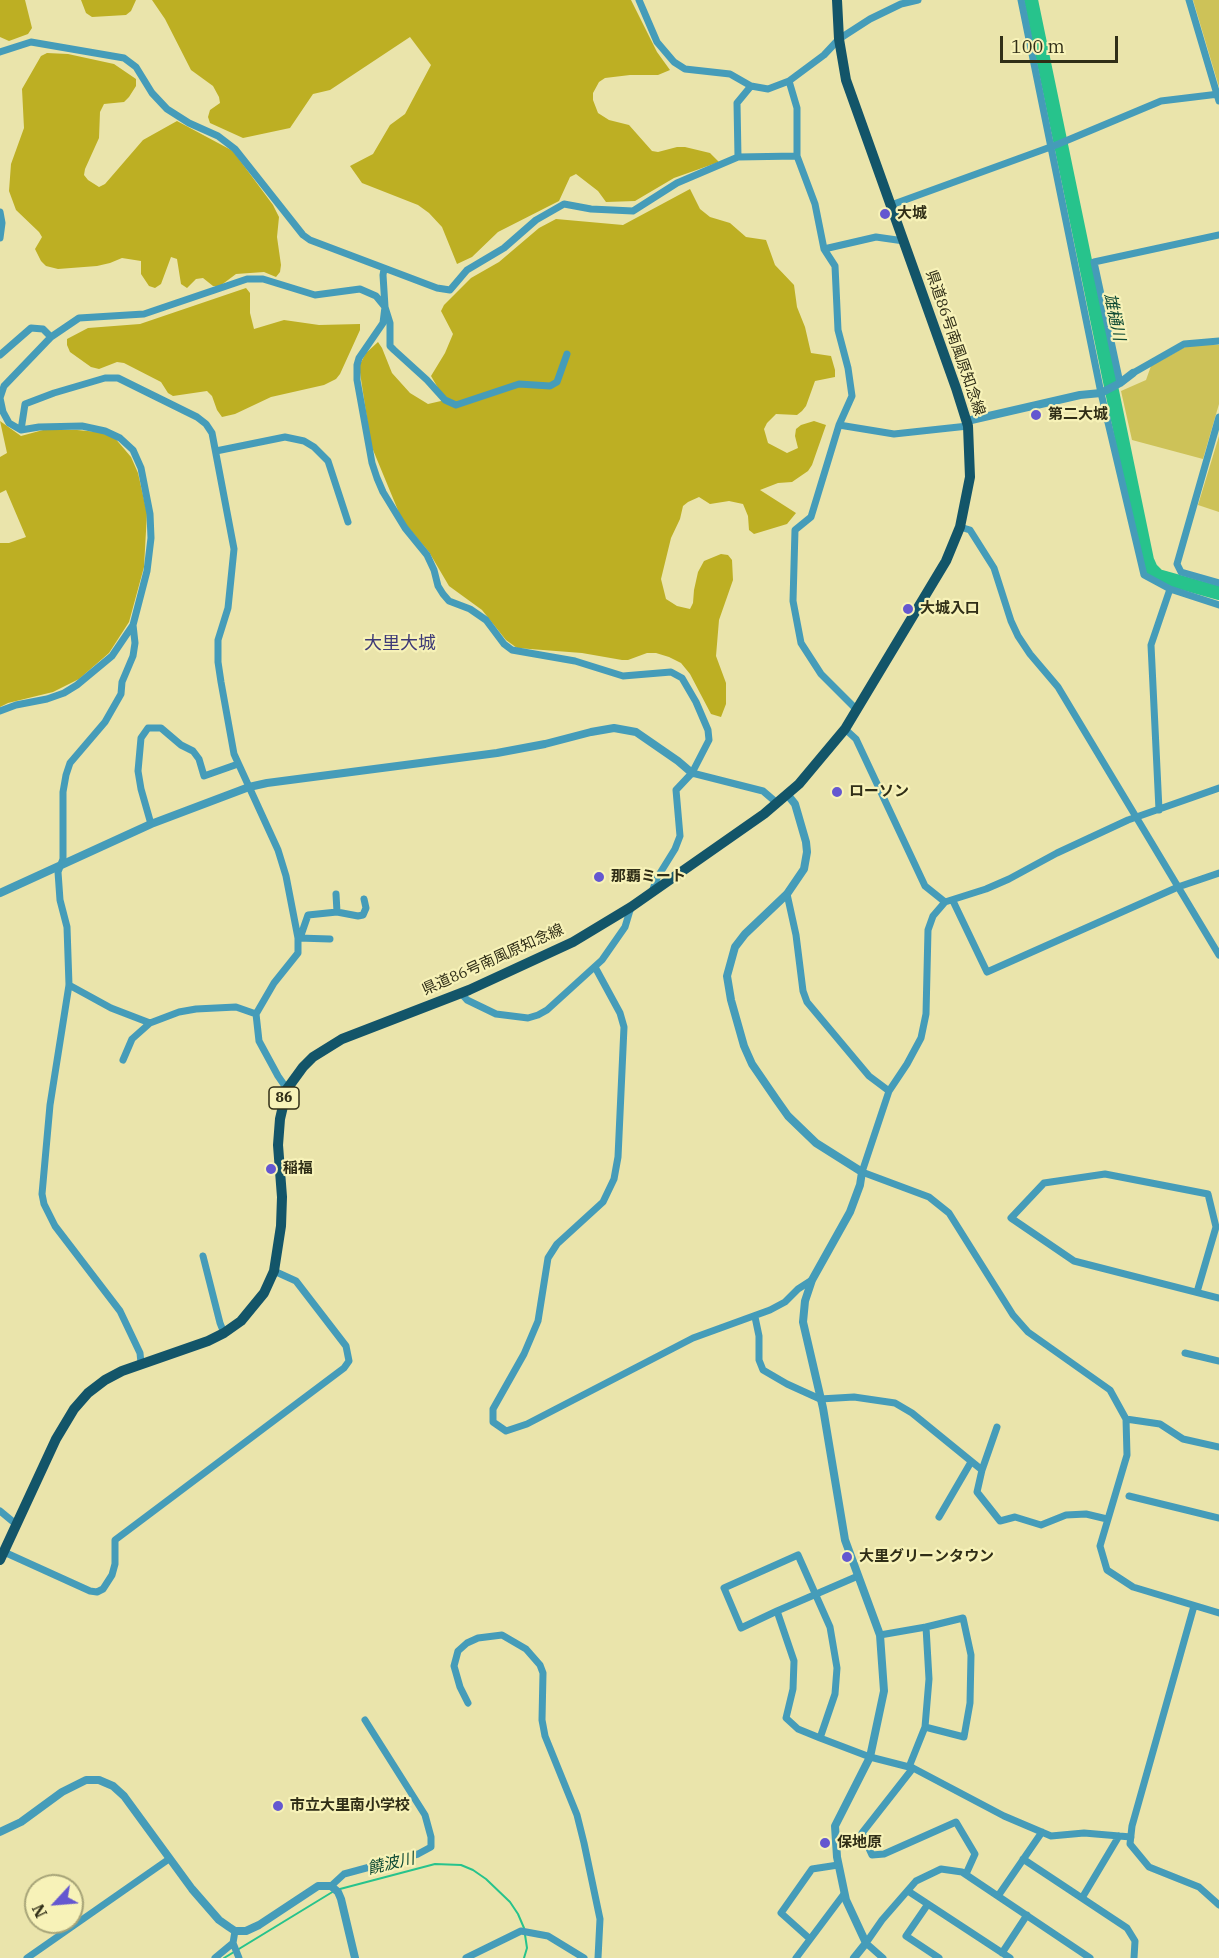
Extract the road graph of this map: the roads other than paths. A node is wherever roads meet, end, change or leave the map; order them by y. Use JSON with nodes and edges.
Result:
{"nodes":[{"id":1,"x":639,"y":0,"type":"edge"},
{"id":2,"x":837,"y":0,"type":"edge"},
{"id":3,"x":918,"y":0,"type":"edge"},
{"id":4,"x":1021,"y":0,"type":"edge"},
{"id":5,"x":1189,"y":0,"type":"edge"},
{"id":6,"x":839,"y":39,"type":"junction"},
{"id":7,"x":0,"y":52,"type":"edge"},
{"id":8,"x":789,"y":81,"type":"junction"},
{"id":9,"x":751,"y":86,"type":"junction"},
{"id":10,"x":1218,"y":96,"type":"edge"},
{"id":11,"x":1057,"y":144,"type":"junction"},
{"id":12,"x":796,"y":156,"type":"junction"},
{"id":13,"x":738,"y":157,"type":"junction"},
{"id":14,"x":891,"y":205,"type":"junction"},
{"id":15,"x":0,"y":212,"type":"edge"},
{"id":16,"x":1219,"y":235,"type":"edge"},
{"id":17,"x":0,"y":238,"type":"edge"},
{"id":18,"x":904,"y":241,"type":"junction"},
{"id":19,"x":824,"y":249,"type":"junction"},
{"id":20,"x":384,"y":269,"type":"junction"},
{"id":21,"x":385,"y":307,"type":"junction"},
{"id":22,"x":51,"y":337,"type":"junction"},
{"id":23,"x":1218,"y":339,"type":"edge"},
{"id":24,"x":567,"y":354,"type":"dead end"},
{"id":25,"x":0,"y":355,"type":"edge"},
{"id":26,"x":1133,"y":373,"type":"joint"},
{"id":27,"x":1118,"y":384,"type":"junction"},
{"id":28,"x":1103,"y":392,"type":"junction"},
{"id":29,"x":1219,"y":417,"type":"edge"},
{"id":30,"x":967,"y":423,"type":"junction"},
{"id":31,"x":839,"y":425,"type":"junction"},
{"id":32,"x":21,"y":430,"type":"junction"},
{"id":33,"x":216,"y":451,"type":"junction"},
{"id":34,"x":348,"y":522,"type":"dead end"},
{"id":35,"x":960,"y":527,"type":"junction"},
{"id":36,"x":1219,"y":583,"type":"edge"},
{"id":37,"x":1170,"y":589,"type":"junction"},
{"id":38,"x":1219,"y":604,"type":"edge"},
{"id":39,"x":133,"y":625,"type":"junction"},
{"id":40,"x":0,"y":711,"type":"edge"},
{"id":41,"x":857,"y":711,"type":"junction"},
{"id":42,"x":845,"y":729,"type":"junction"},
{"id":43,"x":238,"y":765,"type":"junction"},
{"id":44,"x":692,"y":773,"type":"junction"},
{"id":45,"x":249,"y":787,"type":"junction"},
{"id":46,"x":1219,"y":788,"type":"edge"},
{"id":47,"x":787,"y":794,"type":"junction"},
{"id":48,"x":777,"y":803,"type":"junction"},
{"id":49,"x":1160,"y":810,"type":"junction"},
{"id":50,"x":1136,"y":818,"type":"junction"},
{"id":51,"x":151,"y":824,"type":"junction"},
{"id":52,"x":60,"y":866,"type":"junction"},
{"id":53,"x":1219,"y":873,"type":"edge"},
{"id":54,"x":1178,"y":887,"type":"junction"},
{"id":55,"x":652,"y":892,"type":"junction"},
{"id":56,"x":0,"y":893,"type":"edge"},
{"id":57,"x":336,"y":894,"type":"dead end"},
{"id":58,"x":787,"y":894,"type":"junction"},
{"id":59,"x":364,"y":899,"type":"dead end"},
{"id":60,"x":949,"y":901,"type":"junction"},
{"id":61,"x":631,"y":907,"type":"junction"},
{"id":62,"x":337,"y":912,"type":"junction"},
{"id":63,"x":299,"y":938,"type":"junction"},
{"id":64,"x":330,"y":939,"type":"dead end"},
{"id":65,"x":1219,"y":955,"type":"edge"},
{"id":66,"x":595,"y":967,"type":"junction"},
{"id":67,"x":69,"y":985,"type":"junction"},
{"id":68,"x":461,"y":993,"type":"junction"},
{"id":69,"x":256,"y":1014,"type":"junction"},
{"id":70,"x":150,"y":1023,"type":"junction"},
{"id":71,"x":123,"y":1060,"type":"dead end"},
{"id":72,"x":287,"y":1089,"type":"junction"},
{"id":73,"x":889,"y":1091,"type":"junction"},
{"id":74,"x":862,"y":1172,"type":"junction"},
{"id":75,"x":203,"y":1256,"type":"dead end"},
{"id":76,"x":274,"y":1271,"type":"junction"},
{"id":77,"x":812,"y":1280,"type":"junction"},
{"id":78,"x":1197,"y":1292,"type":"dead end"},
{"id":79,"x":1219,"y":1298,"type":"edge"},
{"id":80,"x":755,"y":1317,"type":"junction"},
{"id":81,"x":224,"y":1333,"type":"junction"},
{"id":82,"x":1185,"y":1353,"type":"dead end"},
{"id":83,"x":1219,"y":1361,"type":"edge"},
{"id":84,"x":141,"y":1363,"type":"junction"},
{"id":85,"x":820,"y":1399,"type":"junction"},
{"id":86,"x":1126,"y":1419,"type":"junction"},
{"id":87,"x":997,"y":1427,"type":"dead end"},
{"id":88,"x":1219,"y":1447,"type":"edge"},
{"id":89,"x":971,"y":1462,"type":"junction"},
{"id":90,"x":982,"y":1470,"type":"junction"},
{"id":91,"x":1129,"y":1496,"type":"dead end"},
{"id":92,"x":0,"y":1511,"type":"edge"},
{"id":93,"x":939,"y":1517,"type":"dead end"},
{"id":94,"x":1219,"y":1518,"type":"edge"},
{"id":95,"x":1107,"y":1519,"type":"junction"},
{"id":96,"x":17,"y":1525,"type":"junction"},
{"id":97,"x":2,"y":1556,"type":"edge"},
{"id":98,"x":858,"y":1576,"type":"junction"},
{"id":99,"x":816,"y":1595,"type":"junction"},
{"id":100,"x":1194,"y":1606,"type":"junction"},
{"id":101,"x":777,"y":1611,"type":"junction"},
{"id":102,"x":1219,"y":1612,"type":"edge"},
{"id":103,"x":926,"y":1627,"type":"junction"},
{"id":104,"x":880,"y":1635,"type":"junction"},
{"id":105,"x":468,"y":1703,"type":"dead end"},
{"id":106,"x":365,"y":1720,"type":"dead end"},
{"id":107,"x":925,"y":1727,"type":"junction"},
{"id":108,"x":820,"y":1738,"type":"junction"},
{"id":109,"x":870,"y":1757,"type":"junction"},
{"id":110,"x":911,"y":1767,"type":"junction"},
{"id":111,"x":0,"y":1832,"type":"edge"},
{"id":112,"x":1042,"y":1832,"type":"junction"},
{"id":113,"x":1119,"y":1836,"type":"junction"},
{"id":114,"x":1131,"y":1837,"type":"junction"},
{"id":115,"x":169,"y":1859,"type":"junction"},
{"id":116,"x":1023,"y":1859,"type":"junction"},
{"id":117,"x":838,"y":1865,"type":"junction"},
{"id":118,"x":966,"y":1874,"type":"junction"},
{"id":119,"x":331,"y":1886,"type":"junction"},
{"id":120,"x":908,"y":1891,"type":"junction"},
{"id":121,"x":844,"y":1894,"type":"junction"},
{"id":122,"x":998,"y":1896,"type":"junction"},
{"id":123,"x":1082,"y":1898,"type":"junction"},
{"id":124,"x":928,"y":1904,"type":"junction"},
{"id":125,"x":1219,"y":1905,"type":"edge"},
{"id":126,"x":1027,"y":1915,"type":"junction"},
{"id":127,"x":236,"y":1931,"type":"junction"},
{"id":128,"x":810,"y":1939,"type":"junction"},
{"id":129,"x":866,"y":1943,"type":"junction"},
{"id":130,"x":234,"y":1946,"type":"junction"},
{"id":131,"x":1002,"y":1953,"type":"junction"},
{"id":132,"x":27,"y":1958,"type":"edge"},
{"id":133,"x":215,"y":1958,"type":"edge"},
{"id":134,"x":239,"y":1958,"type":"edge"},
{"id":135,"x":355,"y":1958,"type":"edge"},
{"id":136,"x":466,"y":1958,"type":"edge"},
{"id":137,"x":584,"y":1958,"type":"edge"},
{"id":138,"x":598,"y":1958,"type":"edge"},
{"id":139,"x":796,"y":1958,"type":"edge"},
{"id":140,"x":854,"y":1958,"type":"edge"},
{"id":141,"x":884,"y":1958,"type":"edge"},
{"id":142,"x":939,"y":1958,"type":"edge"},
{"id":143,"x":1010,"y":1958,"type":"edge"},
{"id":144,"x":1090,"y":1958,"type":"edge"},
{"id":145,"x":1134,"y":1958,"type":"edge"}],
"edges":[{"from":1,"to":9,"type":"street"},
{"from":2,"to":6,"type":"main road","name":"県道86号南風原知念線","number":"86"},
{"from":3,"to":6,"type":"street"},
{"from":4,"to":11,"type":"street"},
{"from":5,"to":10,"type":"street"},
{"from":6,"to":8,"type":"street"},
{"from":6,"to":14,"type":"main road","name":"県道86号南風原知念線","number":"86"},
{"from":7,"to":20,"type":"street"},
{"from":8,"to":9,"type":"street"},
{"from":8,"to":12,"type":"street"},
{"from":9,"to":13,"type":"street"},
{"from":10,"to":11,"type":"street"},
{"from":11,"to":14,"type":"street"},
{"from":11,"to":28,"type":"street"},
{"from":12,"to":13,"type":"street"},
{"from":12,"to":19,"type":"street"},
{"from":13,"to":20,"type":"street"},
{"from":14,"to":18,"type":"main road","name":"県道86号南風原知念線","number":"86"},
{"from":15,"to":17,"type":"street"},
{"from":16,"to":27,"type":"street"},
{"from":18,"to":19,"type":"street"},
{"from":18,"to":30,"type":"main road","name":"県道86号南風原知念線","number":"86"},
{"from":19,"to":31,"type":"street"},
{"from":20,"to":21,"type":"street"},
{"from":21,"to":22,"type":"street"},
{"from":21,"to":24,"type":"street"},
{"from":21,"to":44,"type":"street"},
{"from":22,"to":25,"type":"street"},
{"from":22,"to":32,"type":"street"},
{"from":23,"to":26,"type":"street"},
{"from":26,"to":27,"type":"street"},
{"from":27,"to":28,"type":"street"},
{"from":28,"to":30,"type":"street"},
{"from":28,"to":37,"type":"street"},
{"from":29,"to":36,"type":"street"},
{"from":30,"to":31,"type":"street"},
{"from":30,"to":35,"type":"main road","name":"県道86号南風原知念線","number":"86"},
{"from":31,"to":41,"type":"street"},
{"from":32,"to":33,"type":"street"},
{"from":32,"to":39,"type":"street"},
{"from":33,"to":34,"type":"street"},
{"from":33,"to":43,"type":"street"},
{"from":35,"to":41,"type":"main road","name":"県道86号南風原知念線","number":"86"},
{"from":35,"to":50,"type":"street"},
{"from":37,"to":38,"type":"street"},
{"from":37,"to":49,"type":"street"},
{"from":39,"to":40,"type":"street"},
{"from":39,"to":52,"type":"street"},
{"from":41,"to":42,"type":"main road","name":"県道86号南風原知念線","number":"86"},
{"from":42,"to":47,"type":"main road","name":"県道86号南風原知念線","number":"86"},
{"from":42,"to":60,"type":"street"},
{"from":43,"to":45,"type":"street"},
{"from":43,"to":51,"type":"street"},
{"from":44,"to":45,"type":"street"},
{"from":44,"to":48,"type":"street"},
{"from":44,"to":55,"type":"street"},
{"from":45,"to":51,"type":"street"},
{"from":45,"to":63,"type":"street"},
{"from":46,"to":49,"type":"street"},
{"from":47,"to":48,"type":"main road","name":"県道86号南風原知念線","number":"86"},
{"from":47,"to":58,"type":"street"},
{"from":48,"to":55,"type":"main road","name":"県道86号南風原知念線","number":"86"},
{"from":49,"to":50,"type":"street"},
{"from":50,"to":54,"type":"street"},
{"from":50,"to":60,"type":"street"},
{"from":51,"to":52,"type":"street"},
{"from":52,"to":56,"type":"street"},
{"from":52,"to":67,"type":"street"},
{"from":53,"to":54,"type":"street"},
{"from":54,"to":60,"type":"street"},
{"from":54,"to":65,"type":"street"},
{"from":55,"to":61,"type":"main road","name":"県道86号南風原知念線","number":"86"},
{"from":57,"to":62,"type":"street"},
{"from":58,"to":73,"type":"street"},
{"from":58,"to":74,"type":"street"},
{"from":59,"to":62,"type":"street"},
{"from":60,"to":73,"type":"street"},
{"from":61,"to":66,"type":"street"},
{"from":61,"to":68,"type":"main road","name":"県道86号南風原知念線","number":"86"},
{"from":62,"to":63,"type":"street"},
{"from":63,"to":64,"type":"street"},
{"from":63,"to":69,"type":"street"},
{"from":66,"to":68,"type":"street"},
{"from":66,"to":80,"type":"street"},
{"from":67,"to":70,"type":"street"},
{"from":67,"to":84,"type":"street"},
{"from":68,"to":72,"type":"main road","name":"県道86号南風原知念線","number":"86"},
{"from":69,"to":70,"type":"street"},
{"from":69,"to":72,"type":"street"},
{"from":70,"to":71,"type":"street"},
{"from":72,"to":76,"type":"main road","name":"県道86号南風原知念線","number":"86"},
{"from":73,"to":74,"type":"street"},
{"from":74,"to":77,"type":"street"},
{"from":74,"to":86,"type":"street"},
{"from":75,"to":81,"type":"street"},
{"from":76,"to":81,"type":"main road","name":"県道86号南風原知念線","number":"86"},
{"from":76,"to":97,"type":"street"},
{"from":77,"to":80,"type":"street"},
{"from":77,"to":85,"type":"street"},
{"from":78,"to":79,"type":"street"},
{"from":80,"to":85,"type":"street"},
{"from":81,"to":84,"type":"main road","name":"県道86号南風原知念線","number":"86"},
{"from":82,"to":83,"type":"street"},
{"from":84,"to":96,"type":"main road","name":"県道86号南風原知念線","number":"86"},
{"from":85,"to":89,"type":"street"},
{"from":85,"to":98,"type":"street"},
{"from":86,"to":88,"type":"street"},
{"from":86,"to":95,"type":"street"},
{"from":87,"to":90,"type":"street"},
{"from":89,"to":90,"type":"street"},
{"from":89,"to":93,"type":"street"},
{"from":90,"to":95,"type":"street"},
{"from":91,"to":94,"type":"street"},
{"from":92,"to":96,"type":"street"},
{"from":95,"to":100,"type":"street"},
{"from":96,"to":97,"type":"main road","name":"県道86号南風原知念線","number":"86"},
{"from":98,"to":99,"type":"street"},
{"from":98,"to":104,"type":"street"},
{"from":99,"to":101,"type":"street"},
{"from":99,"to":101,"type":"street"},
{"from":99,"to":108,"type":"street"},
{"from":100,"to":102,"type":"street"},
{"from":100,"to":114,"type":"street"},
{"from":101,"to":108,"type":"street"},
{"from":103,"to":104,"type":"street"},
{"from":103,"to":107,"type":"street"},
{"from":103,"to":107,"type":"street"},
{"from":104,"to":109,"type":"street"},
{"from":105,"to":138,"type":"street"},
{"from":106,"to":119,"type":"street"},
{"from":107,"to":110,"type":"street"},
{"from":108,"to":109,"type":"street"},
{"from":109,"to":110,"type":"street"},
{"from":109,"to":117,"type":"street"},
{"from":110,"to":112,"type":"street"},
{"from":110,"to":118,"type":"street"},
{"from":111,"to":115,"type":"street"},
{"from":112,"to":113,"type":"street"},
{"from":112,"to":116,"type":"street"},
{"from":113,"to":114,"type":"street"},
{"from":113,"to":123,"type":"street"},
{"from":114,"to":125,"type":"street"},
{"from":115,"to":127,"type":"street"},
{"from":115,"to":132,"type":"street"},
{"from":116,"to":122,"type":"street"},
{"from":116,"to":123,"type":"street"},
{"from":117,"to":121,"type":"street"},
{"from":117,"to":128,"type":"street"},
{"from":118,"to":120,"type":"street"},
{"from":118,"to":122,"type":"street"},
{"from":119,"to":127,"type":"street"},
{"from":119,"to":135,"type":"street"},
{"from":120,"to":124,"type":"street"},
{"from":120,"to":129,"type":"street"},
{"from":121,"to":128,"type":"street"},
{"from":121,"to":129,"type":"street"},
{"from":122,"to":126,"type":"street"},
{"from":123,"to":145,"type":"street"},
{"from":124,"to":131,"type":"street"},
{"from":124,"to":142,"type":"street"},
{"from":126,"to":131,"type":"street"},
{"from":126,"to":144,"type":"street"},
{"from":127,"to":130,"type":"street"},
{"from":128,"to":139,"type":"street"},
{"from":129,"to":140,"type":"street"},
{"from":129,"to":141,"type":"street"},
{"from":130,"to":133,"type":"street"},
{"from":130,"to":134,"type":"street"},
{"from":131,"to":143,"type":"street"},
{"from":136,"to":137,"type":"street"}]}
